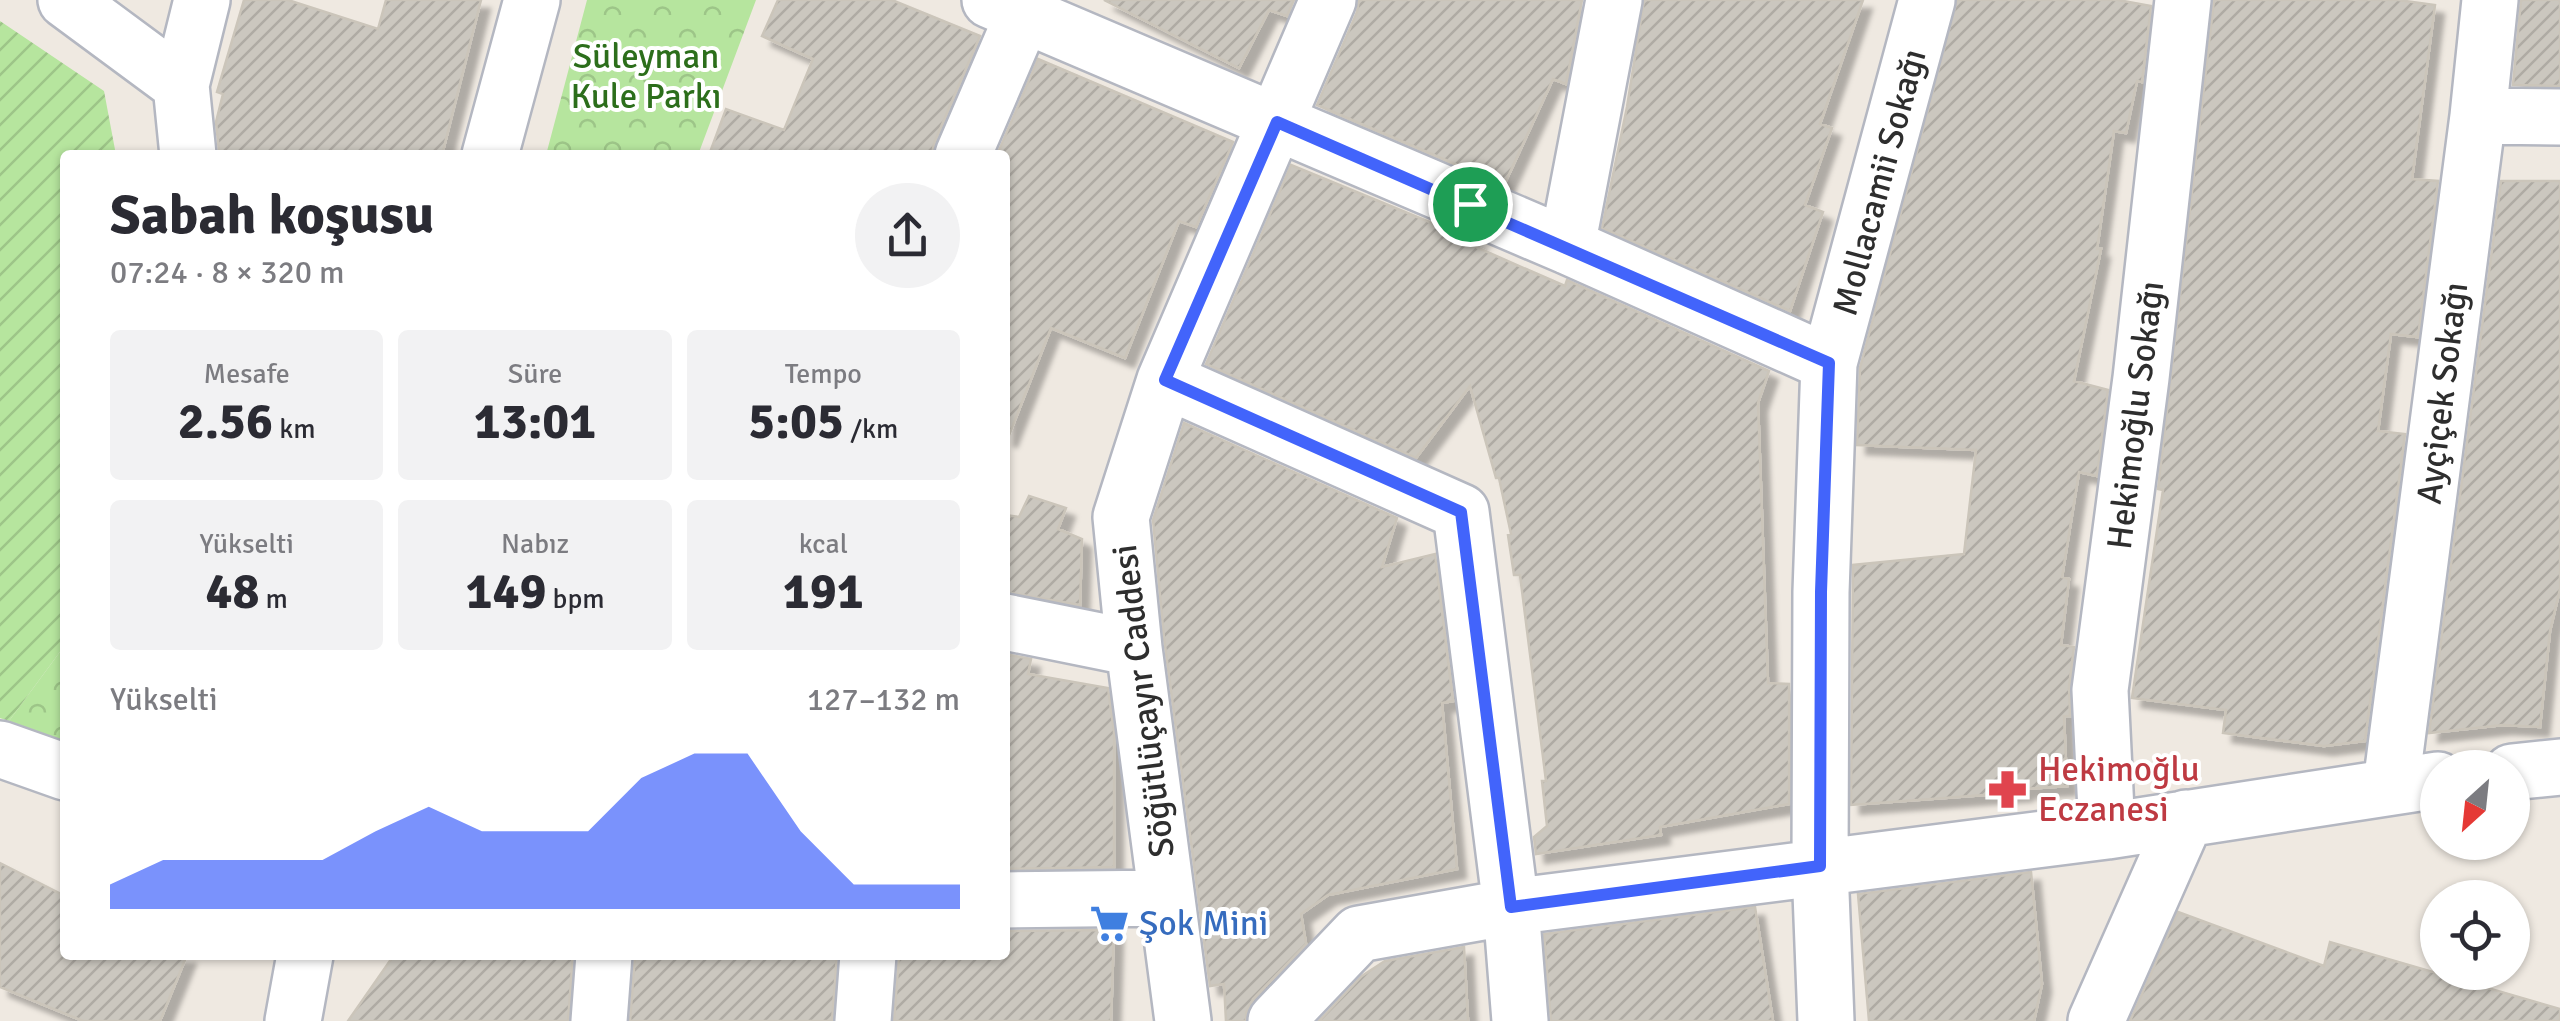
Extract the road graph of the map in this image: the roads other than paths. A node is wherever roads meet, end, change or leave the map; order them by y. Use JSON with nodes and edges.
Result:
{"nodes":[{"id":1,"x":66,"y":0,"type":"edge"},
{"id":2,"x":202,"y":0,"type":"edge"},
{"id":3,"x":532,"y":0,"type":"edge"},
{"id":4,"x":1328,"y":0,"type":"edge"},
{"id":5,"x":1614,"y":0,"type":"edge"},
{"id":6,"x":1927,"y":0,"type":"edge"},
{"id":7,"x":2183,"y":0,"type":"edge"},
{"id":8,"x":2490,"y":0,"type":"edge"},
{"id":9,"x":1007,"y":7,"type":"edge"},
{"id":10,"x":181,"y":85,"type":"junction"},
{"id":11,"x":2478,"y":116,"type":"junction"},
{"id":12,"x":2560,"y":117,"type":"edge"},
{"id":13,"x":1277,"y":122,"type":"junction"},
{"id":14,"x":188,"y":150,"type":"edge"},
{"id":15,"x":491,"y":150,"type":"edge"},
{"id":16,"x":964,"y":150,"type":"edge"},
{"id":17,"x":1567,"y":246,"type":"junction"},
{"id":18,"x":1829,"y":363,"type":"junction"},
{"id":19,"x":1165,"y":380,"type":"junction"},
{"id":20,"x":1010,"y":623,"type":"edge"},
{"id":21,"x":1134,"y":648,"type":"junction"},
{"id":22,"x":0,"y":749,"type":"edge"},
{"id":23,"x":2560,"y":767,"type":"edge"},
{"id":24,"x":60,"y":770,"type":"edge"},
{"id":25,"x":2530,"y":770,"type":"edge"},
{"id":26,"x":2414,"y":782,"type":"edge"},
{"id":27,"x":2186,"y":818,"type":"junction"},
{"id":28,"x":2108,"y":831,"type":"junction"},
{"id":29,"x":1820,"y":866,"type":"junction"},
{"id":30,"x":1166,"y":898,"type":"junction"},
{"id":31,"x":1010,"y":900,"type":"edge"},
{"id":32,"x":1511,"y":907,"type":"junction"},
{"id":33,"x":304,"y":960,"type":"edge"},
{"id":34,"x":604,"y":960,"type":"edge"},
{"id":35,"x":868,"y":960,"type":"edge"},
{"id":36,"x":293,"y":1021,"type":"edge"},
{"id":37,"x":599,"y":1021,"type":"edge"},
{"id":38,"x":864,"y":1021,"type":"edge"},
{"id":39,"x":1183,"y":1021,"type":"edge"},
{"id":40,"x":1276,"y":1021,"type":"edge"},
{"id":41,"x":1520,"y":1021,"type":"edge"},
{"id":42,"x":1826,"y":1021,"type":"edge"},
{"id":43,"x":2096,"y":1021,"type":"edge"}],
"edges":[{"from":1,"to":10,"type":"street"},
{"from":2,"to":10,"type":"street"},
{"from":3,"to":15,"type":"street"},
{"from":4,"to":13,"type":"street","name":"Söğütlüçayır Caddesi"},
{"from":5,"to":17,"type":"street"},
{"from":6,"to":18,"type":"street","name":"Mollacamii Sokağı"},
{"from":7,"to":28,"type":"street","name":"Hekimoğlu Sokağı"},
{"from":8,"to":11,"type":"street","name":"Ayçiçek Sokağı"},
{"from":9,"to":13,"type":"street"},
{"from":9,"to":16,"type":"street"},
{"from":10,"to":14,"type":"street"},
{"from":11,"to":12,"type":"street"},
{"from":11,"to":26,"type":"street","name":"Ayçiçek Sokağı"},
{"from":13,"to":17,"type":"street"},
{"from":13,"to":19,"type":"street","name":"Söğütlüçayır Caddesi"},
{"from":17,"to":18,"type":"street"},
{"from":18,"to":29,"type":"street","name":"Mollacamii Sokağı"},
{"from":19,"to":21,"type":"street","name":"Söğütlüçayır Caddesi"},
{"from":19,"to":32,"type":"street"},
{"from":20,"to":21,"type":"street"},
{"from":21,"to":30,"type":"street","name":"Söğütlüçayır Caddesi"},
{"from":22,"to":24,"type":"street"},
{"from":23,"to":25,"type":"street"},
{"from":26,"to":27,"type":"street"},
{"from":27,"to":28,"type":"street"},
{"from":27,"to":43,"type":"street"},
{"from":28,"to":29,"type":"street"},
{"from":29,"to":32,"type":"street"},
{"from":29,"to":42,"type":"street","name":"Mollacamii Sokağı"},
{"from":30,"to":31,"type":"street"},
{"from":30,"to":39,"type":"street","name":"Söğütlüçayır Caddesi"},
{"from":32,"to":40,"type":"street"},
{"from":32,"to":41,"type":"street"},
{"from":33,"to":36,"type":"street"},
{"from":34,"to":37,"type":"street"},
{"from":35,"to":38,"type":"street"}]}
